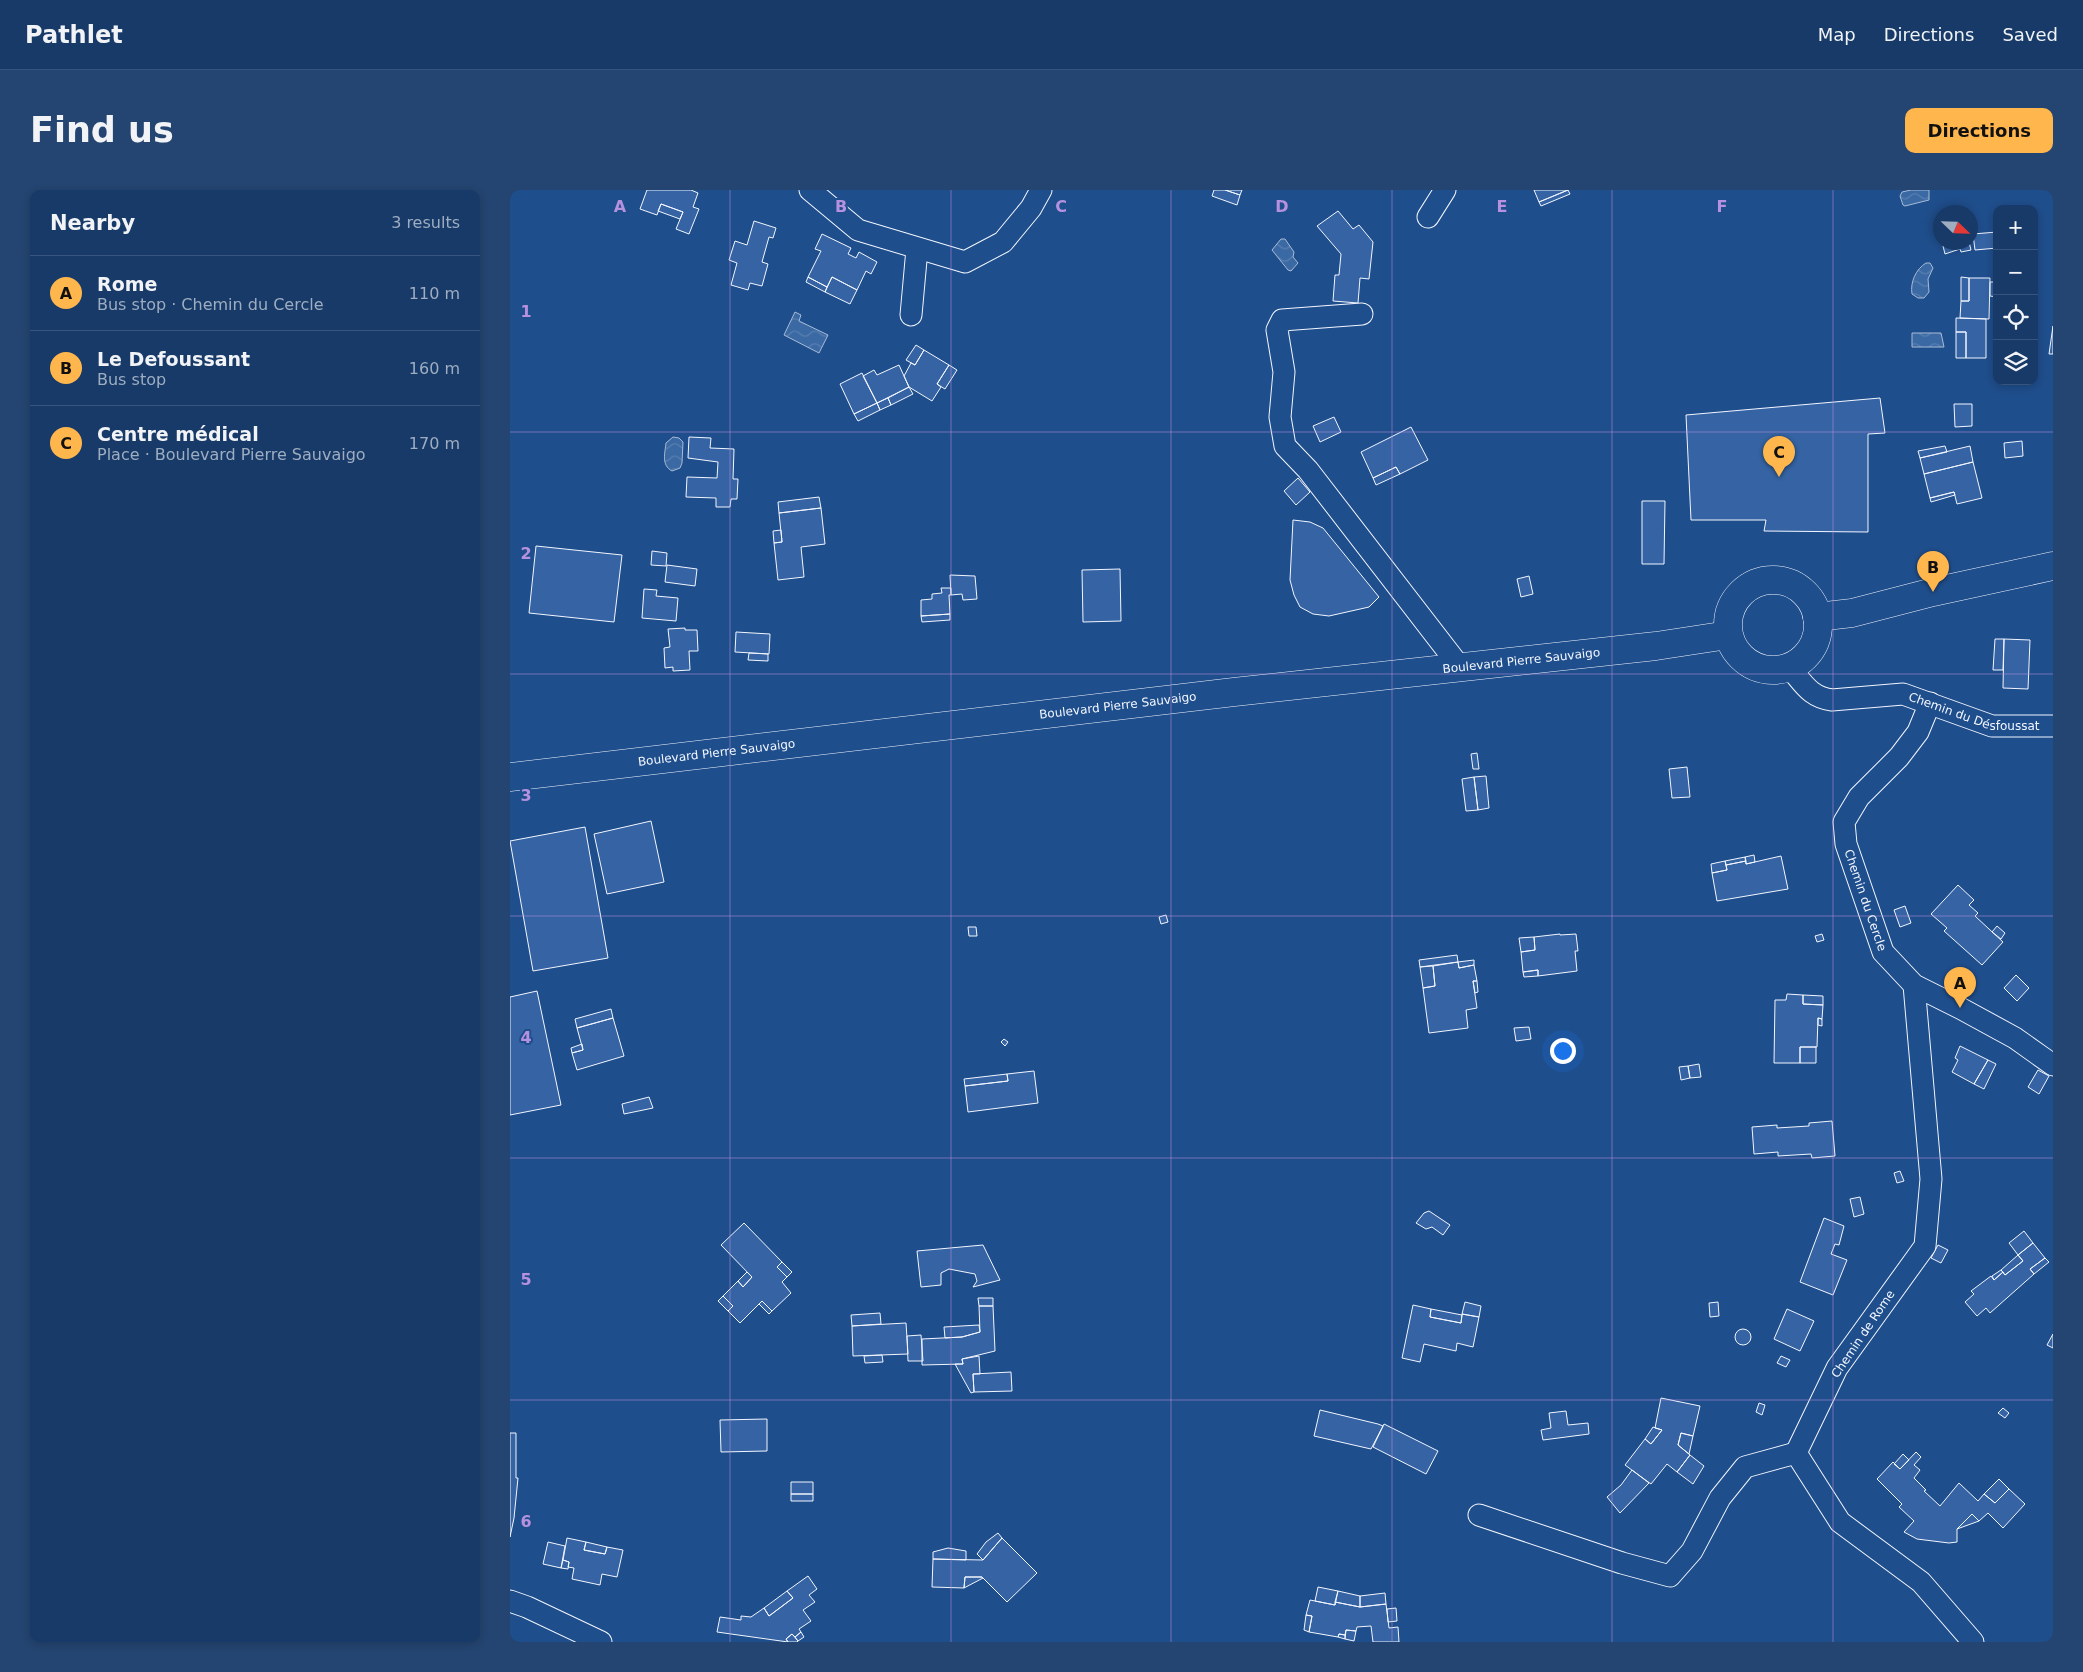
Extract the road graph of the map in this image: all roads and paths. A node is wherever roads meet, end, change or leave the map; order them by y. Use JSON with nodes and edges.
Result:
{"nodes":[{"id":1,"x":810,"y":190,"type":"edge"},
{"id":2,"x":1041,"y":190,"type":"edge"},
{"id":3,"x":1445,"y":190,"type":"edge"},
{"id":4,"x":1428,"y":217,"type":"dead end"},
{"id":5,"x":917,"y":249,"type":"junction"},
{"id":6,"x":1362,"y":314,"type":"dead end"},
{"id":7,"x":911,"y":315,"type":"dead end"},
{"id":8,"x":2053,"y":566,"type":"edge"},
{"id":9,"x":1817,"y":617,"type":"junction"},
{"id":10,"x":1728,"y":636,"type":"junction"},
{"id":11,"x":1460,"y":667,"type":"junction"},
{"id":12,"x":1790,"y":668,"type":"junction"},
{"id":13,"x":1930,"y":703,"type":"junction"},
{"id":14,"x":2053,"y":726,"type":"edge"},
{"id":15,"x":510,"y":777,"type":"edge"},
{"id":16,"x":1914,"y":985,"type":"junction"},
{"id":17,"x":2053,"y":1064,"type":"edge"},
{"id":18,"x":1796,"y":1453,"type":"junction"},
{"id":19,"x":1479,"y":1515,"type":"dead end"},
{"id":20,"x":510,"y":1601,"type":"edge"},
{"id":21,"x":601,"y":1642,"type":"edge"},
{"id":22,"x":1974,"y":1642,"type":"edge"}],
"edges":[{"from":1,"to":5,"type":"street"},
{"from":2,"to":5,"type":"street"},
{"from":3,"to":4,"type":"street"},
{"from":5,"to":7,"type":"street"},
{"from":6,"to":11,"type":"street"},
{"from":8,"to":9,"type":"main road"},
{"from":9,"to":10,"type":"main road"},
{"from":9,"to":12,"type":"main road"},
{"from":10,"to":11,"type":"main road","name":"Boulevard Pierre Sauvaigo"},
{"from":10,"to":12,"type":"main road"},
{"from":11,"to":15,"type":"main road","name":"Boulevard Pierre Sauvaigo"},
{"from":12,"to":13,"type":"street","name":"Chemin du Désfoussat"},
{"from":13,"to":14,"type":"street","name":"Chemin du Désfoussat"},
{"from":13,"to":16,"type":"street","name":"Chemin du Cercle"},
{"from":16,"to":17,"type":"street","name":"Chemin du Cercle"},
{"from":16,"to":18,"type":"street","name":"Chemin de Rome"},
{"from":18,"to":19,"type":"street"},
{"from":18,"to":22,"type":"street"},
{"from":20,"to":21,"type":"street"}]}
